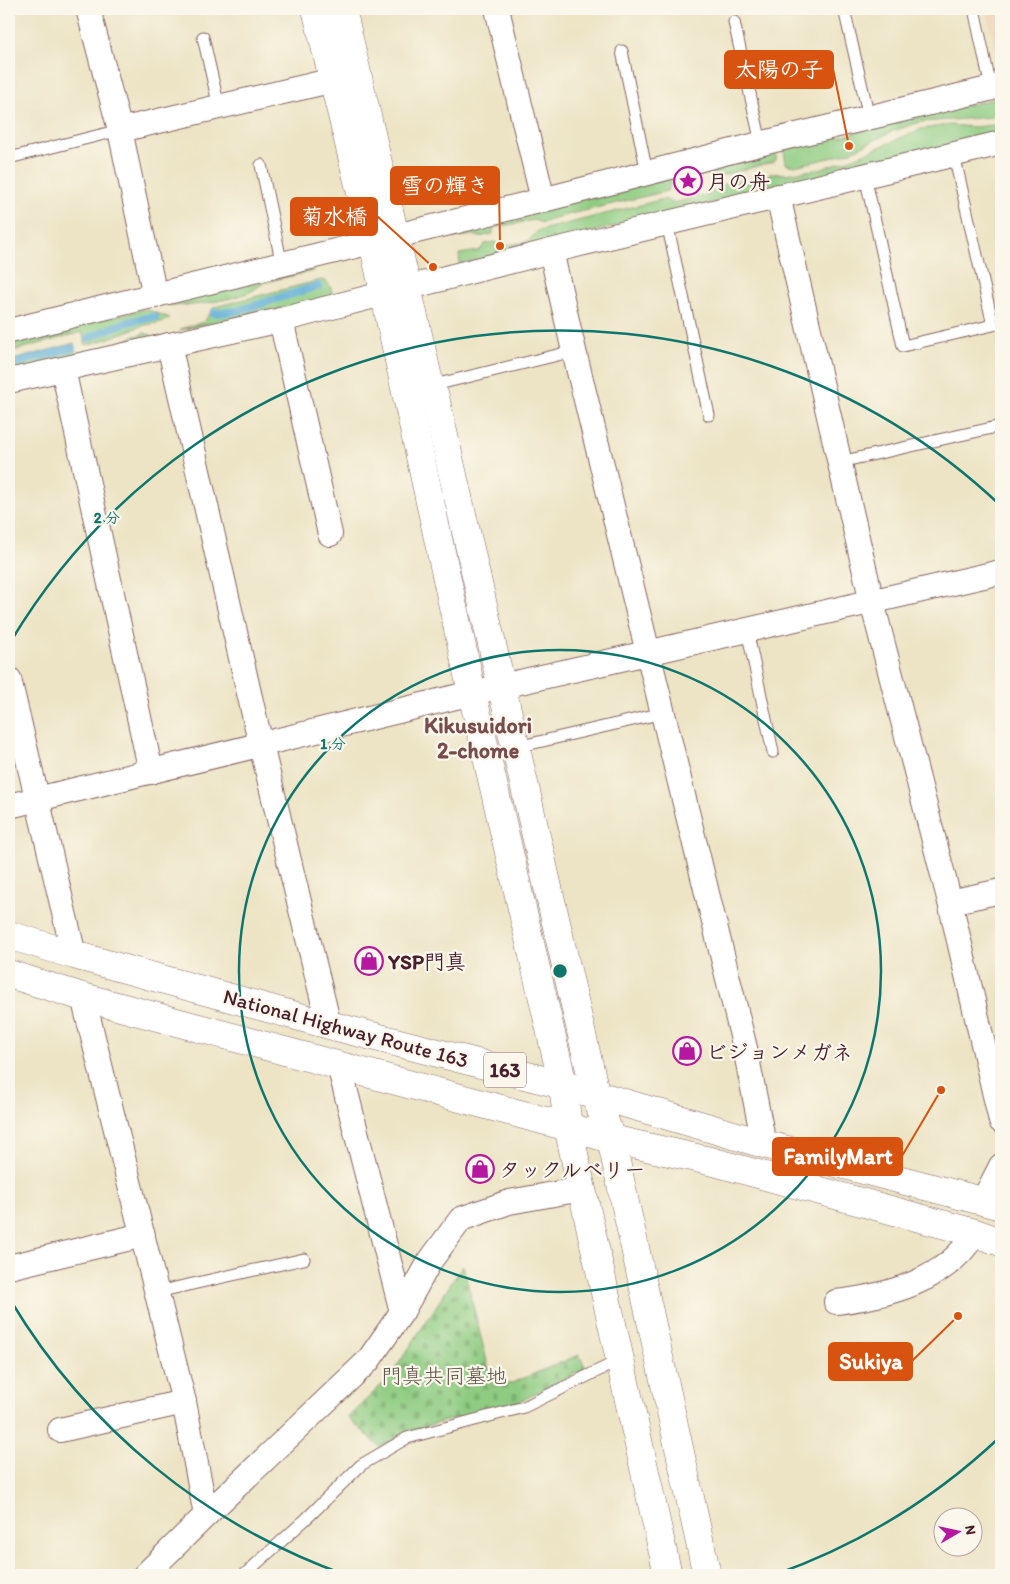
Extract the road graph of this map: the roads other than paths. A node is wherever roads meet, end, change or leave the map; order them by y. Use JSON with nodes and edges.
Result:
{"nodes":[{"id":1,"x":91,"y":9,"type":"edge"},
{"id":2,"x":316,"y":9,"type":"edge"},
{"id":3,"x":342,"y":9,"type":"edge"},
{"id":4,"x":497,"y":9,"type":"edge"},
{"id":5,"x":844,"y":9,"type":"edge"},
{"id":6,"x":974,"y":9,"type":"edge"},
{"id":7,"x":734,"y":22,"type":"dead end"},
{"id":8,"x":203,"y":37,"type":"dead end"},
{"id":9,"x":622,"y":51,"type":"dead end"},
{"id":10,"x":334,"y":80,"type":"junction"},
{"id":11,"x":996,"y":87,"type":"edge"},
{"id":12,"x":219,"y":107,"type":"junction"},
{"id":13,"x":869,"y":117,"type":"junction"},
{"id":14,"x":120,"y":130,"type":"junction"},
{"id":15,"x":761,"y":143,"type":"junction"},
{"id":16,"x":1001,"y":143,"type":"edge"},
{"id":17,"x":954,"y":155,"type":"junction"},
{"id":18,"x":9,"y":158,"type":"edge"},
{"id":19,"x":261,"y":165,"type":"dead end"},
{"id":20,"x":647,"y":173,"type":"junction"},
{"id":21,"x":865,"y":176,"type":"junction"},
{"id":22,"x":778,"y":196,"type":"junction"},
{"id":23,"x":543,"y":200,"type":"junction"},
{"id":24,"x":667,"y":223,"type":"junction"},
{"id":25,"x":383,"y":240,"type":"junction"},
{"id":26,"x":551,"y":251,"type":"junction"},
{"id":27,"x":282,"y":265,"type":"junction"},
{"id":28,"x":395,"y":291,"type":"junction"},
{"id":29,"x":155,"y":296,"type":"junction"},
{"id":30,"x":281,"y":320,"type":"junction"},
{"id":31,"x":9,"y":331,"type":"edge"},
{"id":32,"x":169,"y":345,"type":"junction"},
{"id":33,"x":574,"y":351,"type":"junction"},
{"id":34,"x":63,"y":369,"type":"junction"},
{"id":35,"x":9,"y":381,"type":"edge"},
{"id":36,"x":430,"y":386,"type":"junction"},
{"id":37,"x":709,"y":415,"type":"dead end"},
{"id":38,"x":1001,"y":426,"type":"edge"},
{"id":39,"x":840,"y":462,"type":"junction"},
{"id":40,"x":330,"y":534,"type":"dead end"},
{"id":41,"x":1001,"y":572,"type":"edge"},
{"id":42,"x":872,"y":602,"type":"junction"},
{"id":43,"x":747,"y":630,"type":"junction"},
{"id":44,"x":648,"y":653,"type":"junction"},
{"id":45,"x":9,"y":679,"type":"edge"},
{"id":46,"x":503,"y":687,"type":"junction"},
{"id":47,"x":472,"y":693,"type":"junction"},
{"id":48,"x":663,"y":712,"type":"junction"},
{"id":49,"x":261,"y":745,"type":"junction"},
{"id":50,"x":517,"y":747,"type":"junction"},
{"id":51,"x":773,"y":752,"type":"dead end"},
{"id":52,"x":151,"y":772,"type":"junction"},
{"id":53,"x":38,"y":798,"type":"junction"},
{"id":54,"x":9,"y":806,"type":"edge"},
{"id":55,"x":1001,"y":891,"type":"edge"},
{"id":56,"x":950,"y":902,"type":"junction"},
{"id":57,"x":9,"y":936,"type":"edge"},
{"id":58,"x":74,"y":955,"type":"junction"},
{"id":59,"x":9,"y":974,"type":"edge"},
{"id":60,"x":83,"y":997,"type":"junction"},
{"id":61,"x":329,"y":1025,"type":"junction"},
{"id":62,"x":339,"y":1065,"type":"junction"},
{"id":63,"x":563,"y":1085,"type":"junction"},
{"id":64,"x":596,"y":1096,"type":"junction"},
{"id":65,"x":1001,"y":1121,"type":"edge"},
{"id":66,"x":568,"y":1126,"type":"junction"},
{"id":67,"x":610,"y":1140,"type":"junction"},
{"id":68,"x":764,"y":1144,"type":"junction"},
{"id":69,"x":1001,"y":1166,"type":"edge"},
{"id":70,"x":582,"y":1189,"type":"junction"},
{"id":71,"x":992,"y":1204,"type":"edge"},
{"id":72,"x":974,"y":1233,"type":"junction"},
{"id":73,"x":143,"y":1235,"type":"junction"},
{"id":74,"x":1001,"y":1242,"type":"edge"},
{"id":75,"x":304,"y":1259,"type":"dead end"},
{"id":76,"x":9,"y":1267,"type":"edge"},
{"id":77,"x":157,"y":1292,"type":"junction"},
{"id":78,"x":836,"y":1302,"type":"dead end"},
{"id":79,"x":402,"y":1312,"type":"junction"},
{"id":80,"x":620,"y":1360,"type":"junction"},
{"id":81,"x":184,"y":1402,"type":"junction"},
{"id":82,"x":60,"y":1430,"type":"dead end"},
{"id":83,"x":206,"y":1515,"type":"junction"},
{"id":84,"x":145,"y":1575,"type":"edge"},
{"id":85,"x":244,"y":1575,"type":"edge"},
{"id":86,"x":668,"y":1575,"type":"edge"},
{"id":87,"x":707,"y":1575,"type":"edge"}],
"edges":[{"from":1,"to":14,"type":"street"},
{"from":2,"to":10,"type":"main road"},
{"from":3,"to":25,"type":"main road"},
{"from":4,"to":23,"type":"street"},
{"from":5,"to":13,"type":"lane"},
{"from":6,"to":11,"type":"lane"},
{"from":7,"to":15,"type":"lane"},
{"from":8,"to":12,"type":"lane"},
{"from":9,"to":20,"type":"lane"},
{"from":10,"to":12,"type":"street"},
{"from":10,"to":25,"type":"main road"},
{"from":11,"to":13,"type":"street"},
{"from":12,"to":14,"type":"street"},
{"from":13,"to":15,"type":"street"},
{"from":14,"to":18,"type":"lane"},
{"from":14,"to":29,"type":"street"},
{"from":15,"to":20,"type":"street"},
{"from":16,"to":17,"type":"street"},
{"from":17,"to":21,"type":"street"},
{"from":17,"to":21,"type":"lane"},
{"from":19,"to":27,"type":"lane"},
{"from":20,"to":23,"type":"street"},
{"from":21,"to":22,"type":"street"},
{"from":22,"to":24,"type":"street"},
{"from":22,"to":39,"type":"street"},
{"from":23,"to":25,"type":"street"},
{"from":24,"to":26,"type":"street"},
{"from":24,"to":37,"type":"lane"},
{"from":25,"to":27,"type":"street"},
{"from":25,"to":28,"type":"main road"},
{"from":26,"to":28,"type":"street"},
{"from":26,"to":33,"type":"street"},
{"from":27,"to":29,"type":"street"},
{"from":28,"to":30,"type":"street"},
{"from":28,"to":36,"type":"main road"},
{"from":28,"to":47,"type":"main road"},
{"from":29,"to":31,"type":"street"},
{"from":30,"to":32,"type":"street"},
{"from":30,"to":40,"type":"street"},
{"from":32,"to":34,"type":"street"},
{"from":32,"to":49,"type":"street"},
{"from":33,"to":36,"type":"lane"},
{"from":33,"to":44,"type":"street"},
{"from":34,"to":35,"type":"street"},
{"from":34,"to":52,"type":"street"},
{"from":36,"to":46,"type":"main road"},
{"from":38,"to":39,"type":"lane"},
{"from":39,"to":42,"type":"street"},
{"from":41,"to":42,"type":"street"},
{"from":42,"to":43,"type":"street"},
{"from":42,"to":56,"type":"street"},
{"from":43,"to":44,"type":"street"},
{"from":43,"to":51,"type":"lane"},
{"from":44,"to":46,"type":"street"},
{"from":44,"to":48,"type":"street"},
{"from":45,"to":53,"type":"street"},
{"from":46,"to":47,"type":"street"},
{"from":46,"to":50,"type":"main road"},
{"from":47,"to":49,"type":"street"},
{"from":47,"to":63,"type":"main road"},
{"from":48,"to":50,"type":"lane"},
{"from":48,"to":68,"type":"street"},
{"from":49,"to":52,"type":"street"},
{"from":49,"to":61,"type":"street"},
{"from":50,"to":64,"type":"main road"},
{"from":52,"to":53,"type":"street"},
{"from":53,"to":54,"type":"street"},
{"from":53,"to":58,"type":"street"},
{"from":55,"to":56,"type":"street"},
{"from":56,"to":65,"type":"street"},
{"from":57,"to":58,"type":"main road","name":"National Highway Route 163","number":"163"},
{"from":58,"to":61,"type":"main road","name":"National Highway Route 163","number":"163"},
{"from":59,"to":60,"type":"main road","name":"National Highway Route 163","number":"163"},
{"from":60,"to":62,"type":"main road","name":"National Highway Route 163","number":"163"},
{"from":60,"to":73,"type":"street"},
{"from":61,"to":63,"type":"main road","name":"National Highway Route 163","number":"163"},
{"from":62,"to":66,"type":"main road","name":"National Highway Route 163","number":"163"},
{"from":62,"to":79,"type":"street"},
{"from":63,"to":64,"type":"main road","name":"National Highway Route 163","number":"163"},
{"from":63,"to":66,"type":"main road"},
{"from":64,"to":67,"type":"main road"},
{"from":64,"to":68,"type":"main road","name":"National Highway Route 163","number":"163"},
{"from":66,"to":67,"type":"main road","name":"National Highway Route 163","number":"163"},
{"from":66,"to":70,"type":"main road"},
{"from":67,"to":72,"type":"main road","name":"National Highway Route 163","number":"163"},
{"from":67,"to":87,"type":"main road"},
{"from":68,"to":71,"type":"main road","name":"National Highway Route 163","number":"163"},
{"from":69,"to":71,"type":"street"},
{"from":70,"to":79,"type":"street"},
{"from":70,"to":80,"type":"main road"},
{"from":72,"to":74,"type":"main road","name":"National Highway Route 163","number":"163"},
{"from":72,"to":78,"type":"street"},
{"from":73,"to":76,"type":"street"},
{"from":73,"to":77,"type":"street"},
{"from":75,"to":77,"type":"lane"},
{"from":77,"to":81,"type":"street"},
{"from":79,"to":83,"type":"street"},
{"from":80,"to":85,"type":"lane"},
{"from":80,"to":86,"type":"main road"},
{"from":81,"to":82,"type":"street"},
{"from":81,"to":83,"type":"street"},
{"from":83,"to":84,"type":"street"}]}
